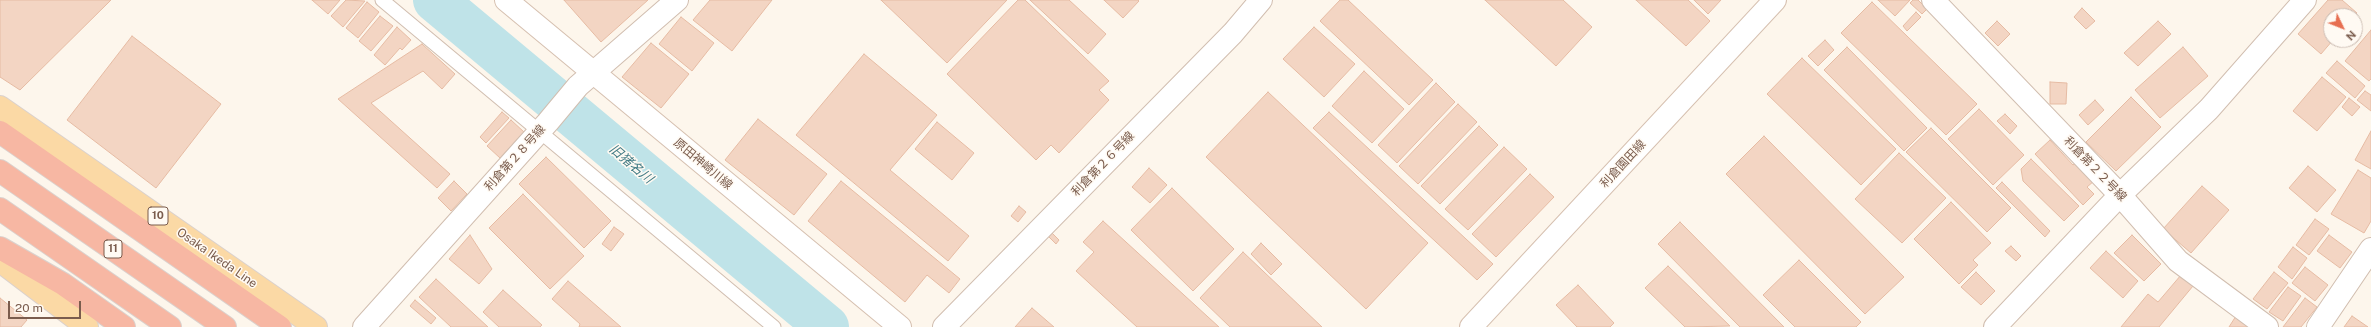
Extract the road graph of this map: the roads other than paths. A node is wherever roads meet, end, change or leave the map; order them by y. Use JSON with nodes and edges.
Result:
{"nodes":[{"id":1,"x":382,"y":0,"type":"edge"},
{"id":2,"x":506,"y":0,"type":"edge"},
{"id":3,"x":677,"y":0,"type":"edge"},
{"id":4,"x":1261,"y":0,"type":"edge"},
{"id":5,"x":1775,"y":0,"type":"edge"},
{"id":6,"x":1933,"y":0,"type":"edge"},
{"id":7,"x":2304,"y":0,"type":"edge"},
{"id":8,"x":586,"y":79,"type":"junction"},
{"id":9,"x":0,"y":107,"type":"edge"},
{"id":10,"x":544,"y":126,"type":"junction"},
{"id":11,"x":0,"y":132,"type":"edge"},
{"id":12,"x":0,"y":171,"type":"edge"},
{"id":13,"x":2120,"y":195,"type":"junction"},
{"id":14,"x":0,"y":209,"type":"edge"},
{"id":15,"x":0,"y":248,"type":"edge"},
{"id":16,"x":2371,"y":249,"type":"edge"},
{"id":17,"x":0,"y":262,"type":"edge"},
{"id":18,"x":87,"y":327,"type":"edge"},
{"id":19,"x":124,"y":327,"type":"edge"},
{"id":20,"x":170,"y":327,"type":"edge"},
{"id":21,"x":225,"y":327,"type":"edge"},
{"id":22,"x":280,"y":327,"type":"edge"},
{"id":23,"x":316,"y":327,"type":"edge"},
{"id":24,"x":364,"y":327,"type":"edge"},
{"id":25,"x":774,"y":327,"type":"edge"},
{"id":26,"x":900,"y":327,"type":"edge"},
{"id":27,"x":944,"y":327,"type":"edge"},
{"id":28,"x":1471,"y":327,"type":"edge"},
{"id":29,"x":1995,"y":327,"type":"edge"},
{"id":30,"x":2267,"y":327,"type":"edge"},
{"id":31,"x":2318,"y":327,"type":"edge"}],
"edges":[{"from":1,"to":10,"type":"lane"},
{"from":2,"to":8,"type":"street","name":"原田神崎川線"},
{"from":3,"to":8,"type":"street","name":"利倉第２８号線"},
{"from":4,"to":27,"type":"street","name":"利倉第２６号線"},
{"from":5,"to":28,"type":"street","name":"利倉園田線"},
{"from":6,"to":13,"type":"street","name":"利倉第２２号線"},
{"from":7,"to":13,"type":"street"},
{"from":8,"to":10,"type":"street","name":"利倉第２８号線"},
{"from":8,"to":26,"type":"street","name":"原田神崎川線"},
{"from":9,"to":23,"type":"main road","name":"Osaka Ikeda Line","number":"10"},
{"from":10,"to":24,"type":"street","name":"利倉第２８号線"},
{"from":10,"to":25,"type":"lane"},
{"from":11,"to":22,"type":"highway"},
{"from":12,"to":21,"type":"highway","number":"11"},
{"from":13,"to":29,"type":"street"},
{"from":13,"to":30,"type":"street","name":"利倉第２２号線"},
{"from":14,"to":20,"type":"highway"},
{"from":15,"to":19,"type":"highway"},
{"from":16,"to":31,"type":"street"},
{"from":17,"to":18,"type":"main road"}]}
